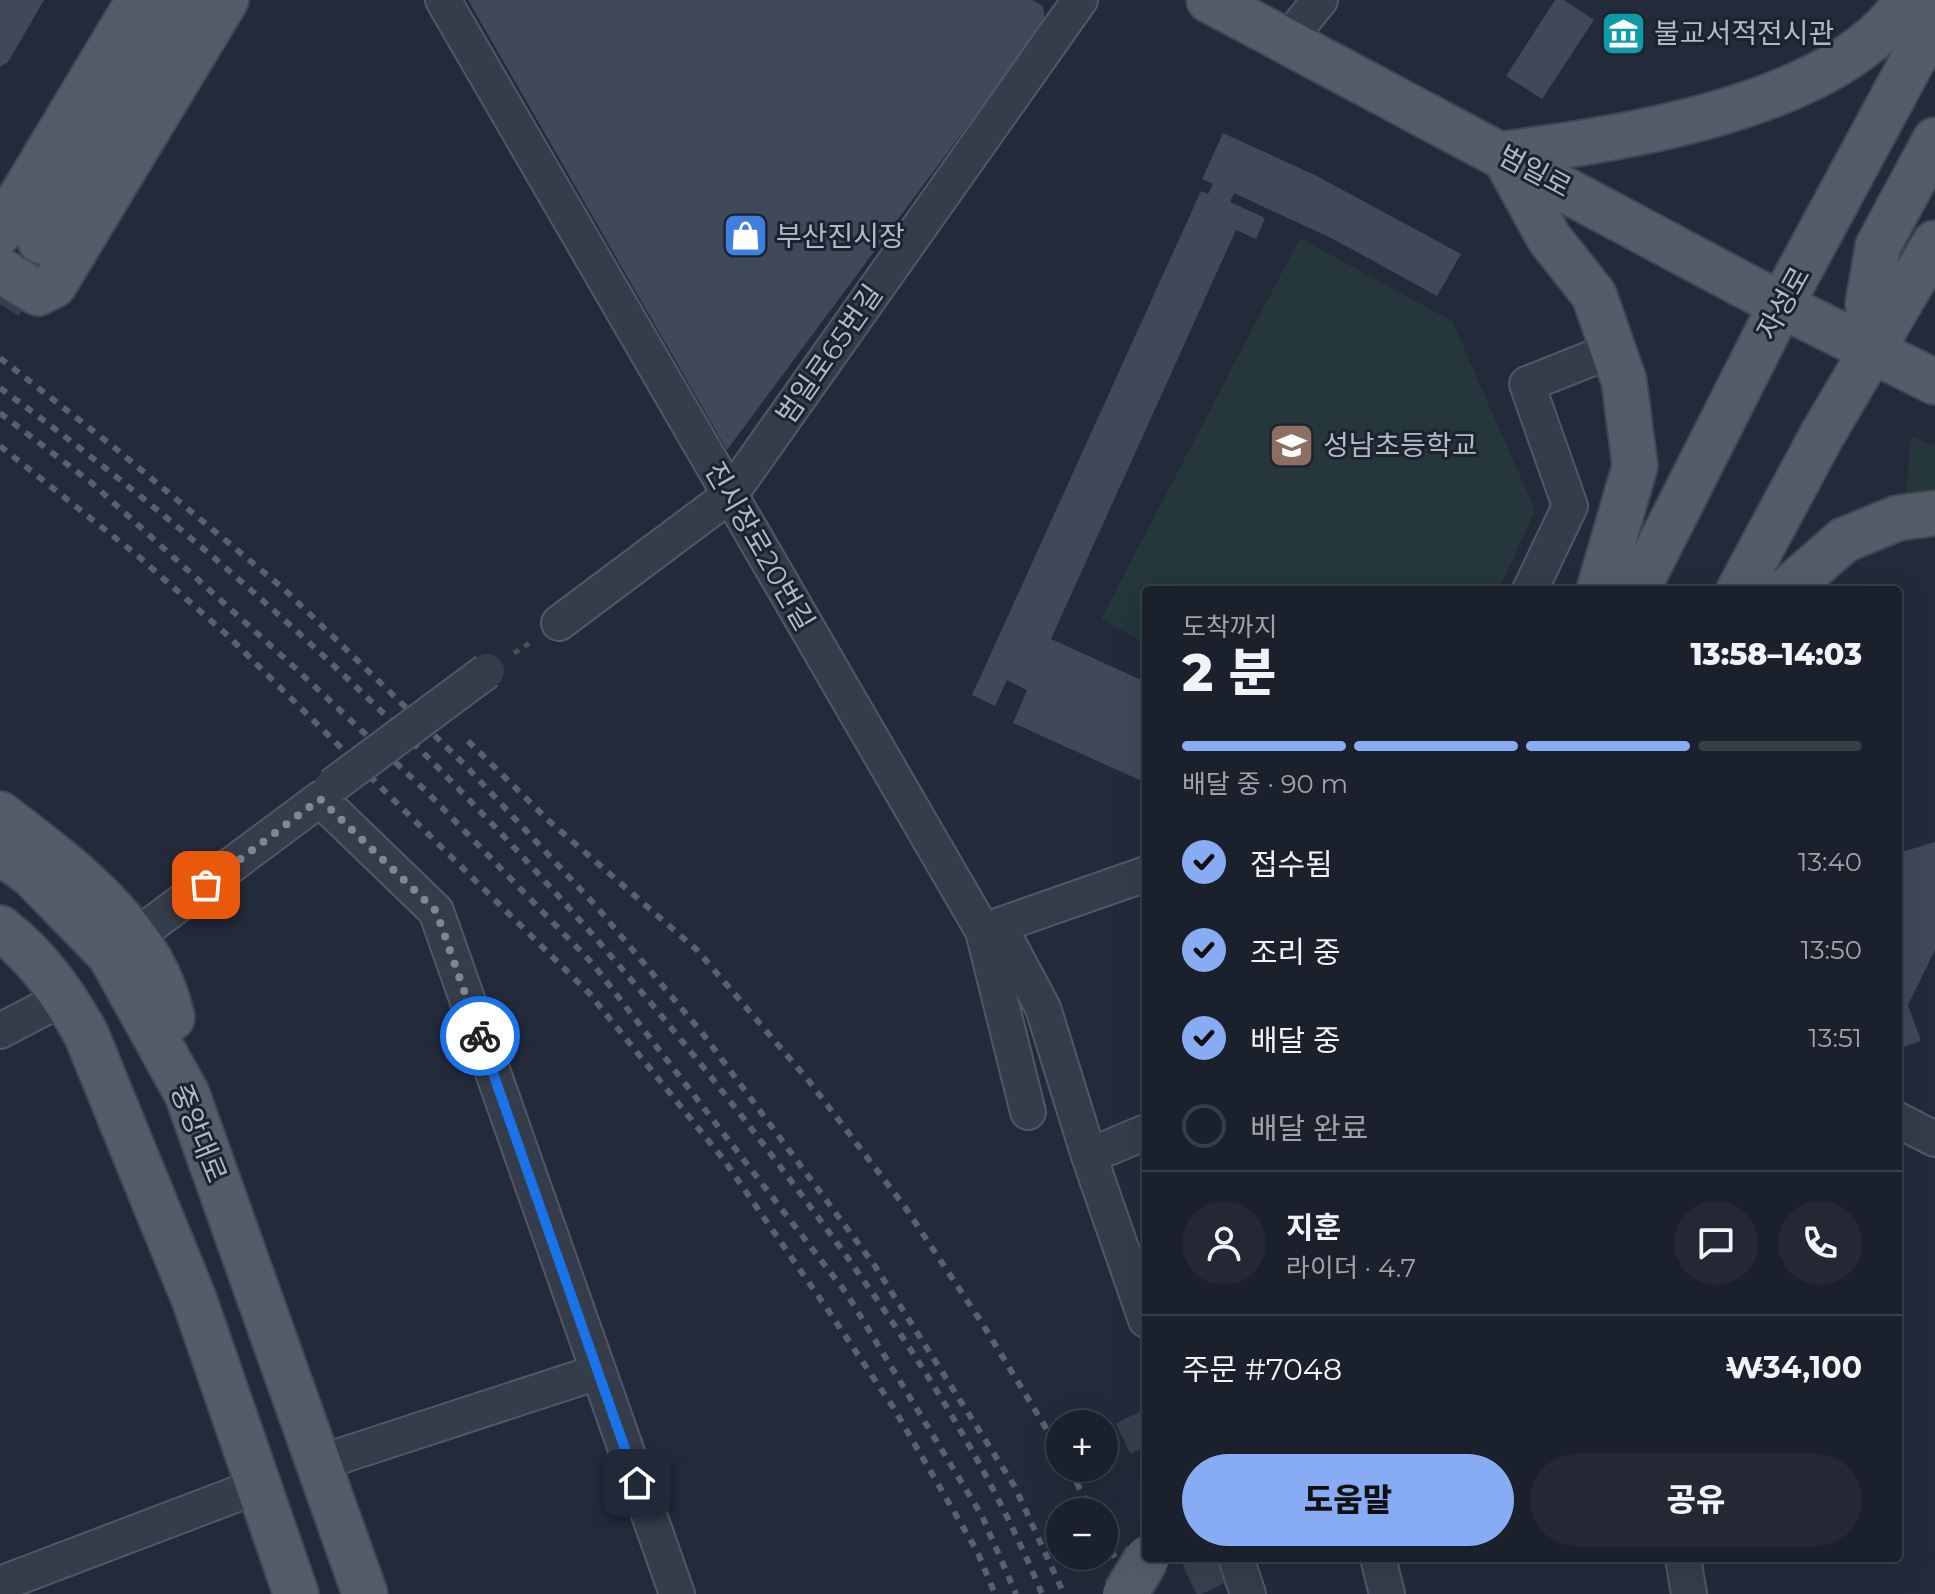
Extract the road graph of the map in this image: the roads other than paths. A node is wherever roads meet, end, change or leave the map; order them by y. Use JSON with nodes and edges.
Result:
{"nodes":[{"id":1,"x":139,"y":0,"type":"edge"},
{"id":2,"x":184,"y":0,"type":"edge"},
{"id":3,"x":226,"y":0,"type":"edge"},
{"id":4,"x":443,"y":0,"type":"edge"},
{"id":5,"x":1080,"y":0,"type":"edge"},
{"id":6,"x":1209,"y":0,"type":"edge"},
{"id":7,"x":1320,"y":0,"type":"edge"},
{"id":8,"x":1907,"y":0,"type":"edge"},
{"id":9,"x":1935,"y":19,"type":"edge"},
{"id":10,"x":1286,"y":42,"type":"junction"},
{"id":11,"x":1935,"y":140,"type":"edge"},
{"id":12,"x":1503,"y":154,"type":"junction"},
{"id":13,"x":20,"y":237,"type":"edge"},
{"id":14,"x":1935,"y":243,"type":"edge"},
{"id":15,"x":0,"y":270,"type":"edge"},
{"id":16,"x":1781,"y":305,"type":"junction"},
{"id":17,"x":1615,"y":349,"type":"junction"},
{"id":18,"x":1872,"y":351,"type":"junction"},
{"id":19,"x":1935,"y":382,"type":"edge"},
{"id":20,"x":730,"y":495,"type":"junction"},
{"id":21,"x":1935,"y":513,"type":"edge"},
{"id":22,"x":1844,"y":540,"type":"junction"},
{"id":23,"x":1532,"y":586,"type":"edge"},
{"id":24,"x":1600,"y":586,"type":"edge"},
{"id":25,"x":1639,"y":586,"type":"edge"},
{"id":26,"x":1741,"y":586,"type":"edge"},
{"id":27,"x":1792,"y":586,"type":"edge"},
{"id":28,"x":1818,"y":586,"type":"edge"},
{"id":29,"x":559,"y":623,"type":"road end"},
{"id":30,"x":487,"y":671,"type":"road end"},
{"id":31,"x":332,"y":786,"type":"dead end"},
{"id":32,"x":0,"y":792,"type":"edge"},
{"id":33,"x":0,"y":814,"type":"edge"},
{"id":34,"x":0,"y":852,"type":"edge"},
{"id":35,"x":55,"y":856,"type":"junction"},
{"id":36,"x":1142,"y":875,"type":"edge"},
{"id":37,"x":0,"y":928,"type":"edge"},
{"id":38,"x":991,"y":928,"type":"junction"},
{"id":39,"x":124,"y":946,"type":"junction"},
{"id":40,"x":65,"y":997,"type":"junction"},
{"id":41,"x":0,"y":1031,"type":"edge"},
{"id":42,"x":1028,"y":1112,"type":"dead end"},
{"id":43,"x":1902,"y":1122,"type":"edge"},
{"id":44,"x":1142,"y":1134,"type":"edge"},
{"id":45,"x":1935,"y":1139,"type":"edge"},
{"id":46,"x":1089,"y":1156,"type":"junction"},
{"id":47,"x":1142,"y":1308,"type":"edge"},
{"id":48,"x":598,"y":1372,"type":"junction"},
{"id":49,"x":319,"y":1463,"type":"junction"},
{"id":50,"x":258,"y":1486,"type":"junction"},
{"id":51,"x":1145,"y":1562,"type":"edge"},
{"id":52,"x":1237,"y":1562,"type":"edge"},
{"id":53,"x":1379,"y":1562,"type":"edge"},
{"id":54,"x":1684,"y":1562,"type":"edge"},
{"id":55,"x":0,"y":1584,"type":"edge"},
{"id":56,"x":296,"y":1594,"type":"edge"},
{"id":57,"x":365,"y":1594,"type":"edge"},
{"id":58,"x":677,"y":1594,"type":"edge"},
{"id":59,"x":1125,"y":1594,"type":"edge"},
{"id":60,"x":1248,"y":1594,"type":"edge"},
{"id":61,"x":1387,"y":1594,"type":"edge"},
{"id":62,"x":1689,"y":1594,"type":"edge"}],
"edges":[{"from":1,"to":13,"type":"main road"},
{"from":2,"to":13,"type":"main road"},
{"from":3,"to":15,"type":"main road"},
{"from":4,"to":20,"type":"street","name":"진시장로20번길"},
{"from":5,"to":20,"type":"street","name":"범일로65번길"},
{"from":6,"to":10,"type":"main road","name":"범일로"},
{"from":7,"to":10,"type":"street"},
{"from":8,"to":12,"type":"main road"},
{"from":9,"to":16,"type":"main road","name":"자성로"},
{"from":10,"to":12,"type":"main road","name":"범일로"},
{"from":11,"to":18,"type":"main road"},
{"from":12,"to":16,"type":"main road","name":"범일로"},
{"from":12,"to":17,"type":"main road"},
{"from":14,"to":18,"type":"main road"},
{"from":16,"to":18,"type":"main road","name":"범일로"},
{"from":16,"to":25,"type":"main road","name":"자성로"},
{"from":17,"to":23,"type":"street"},
{"from":17,"to":24,"type":"main road"},
{"from":18,"to":19,"type":"main road","name":"범일로"},
{"from":18,"to":26,"type":"main road"},
{"from":20,"to":29,"type":"street","name":"범일로65번길"},
{"from":20,"to":38,"type":"street","name":"진시장로20번길"},
{"from":21,"to":22,"type":"main road"},
{"from":22,"to":27,"type":"main road"},
{"from":22,"to":28,"type":"street"},
{"from":30,"to":31,"type":"street","bridge":true},
{"from":32,"to":35,"type":"main road"},
{"from":33,"to":35,"type":"main road"},
{"from":34,"to":39,"type":"main road"},
{"from":35,"to":39,"type":"main road"},
{"from":36,"to":38,"type":"street"},
{"from":37,"to":40,"type":"main road"},
{"from":38,"to":42,"type":"street","name":"진시장로20번길"},
{"from":38,"to":46,"type":"street"},
{"from":39,"to":48,"type":"street"},
{"from":39,"to":49,"type":"main road","name":"중앙대로"},
{"from":40,"to":41,"type":"street"},
{"from":40,"to":50,"type":"main road"},
{"from":43,"to":45,"type":"street"},
{"from":44,"to":46,"type":"street"},
{"from":46,"to":47,"type":"street"},
{"from":48,"to":49,"type":"street"},
{"from":48,"to":58,"type":"street"},
{"from":49,"to":57,"type":"main road","name":"중앙대로"},
{"from":50,"to":55,"type":"street"},
{"from":50,"to":56,"type":"main road"},
{"from":51,"to":59,"type":"main road","bridge":true},
{"from":52,"to":60,"type":"street"},
{"from":53,"to":61,"type":"street"},
{"from":54,"to":62,"type":"street"}]}
